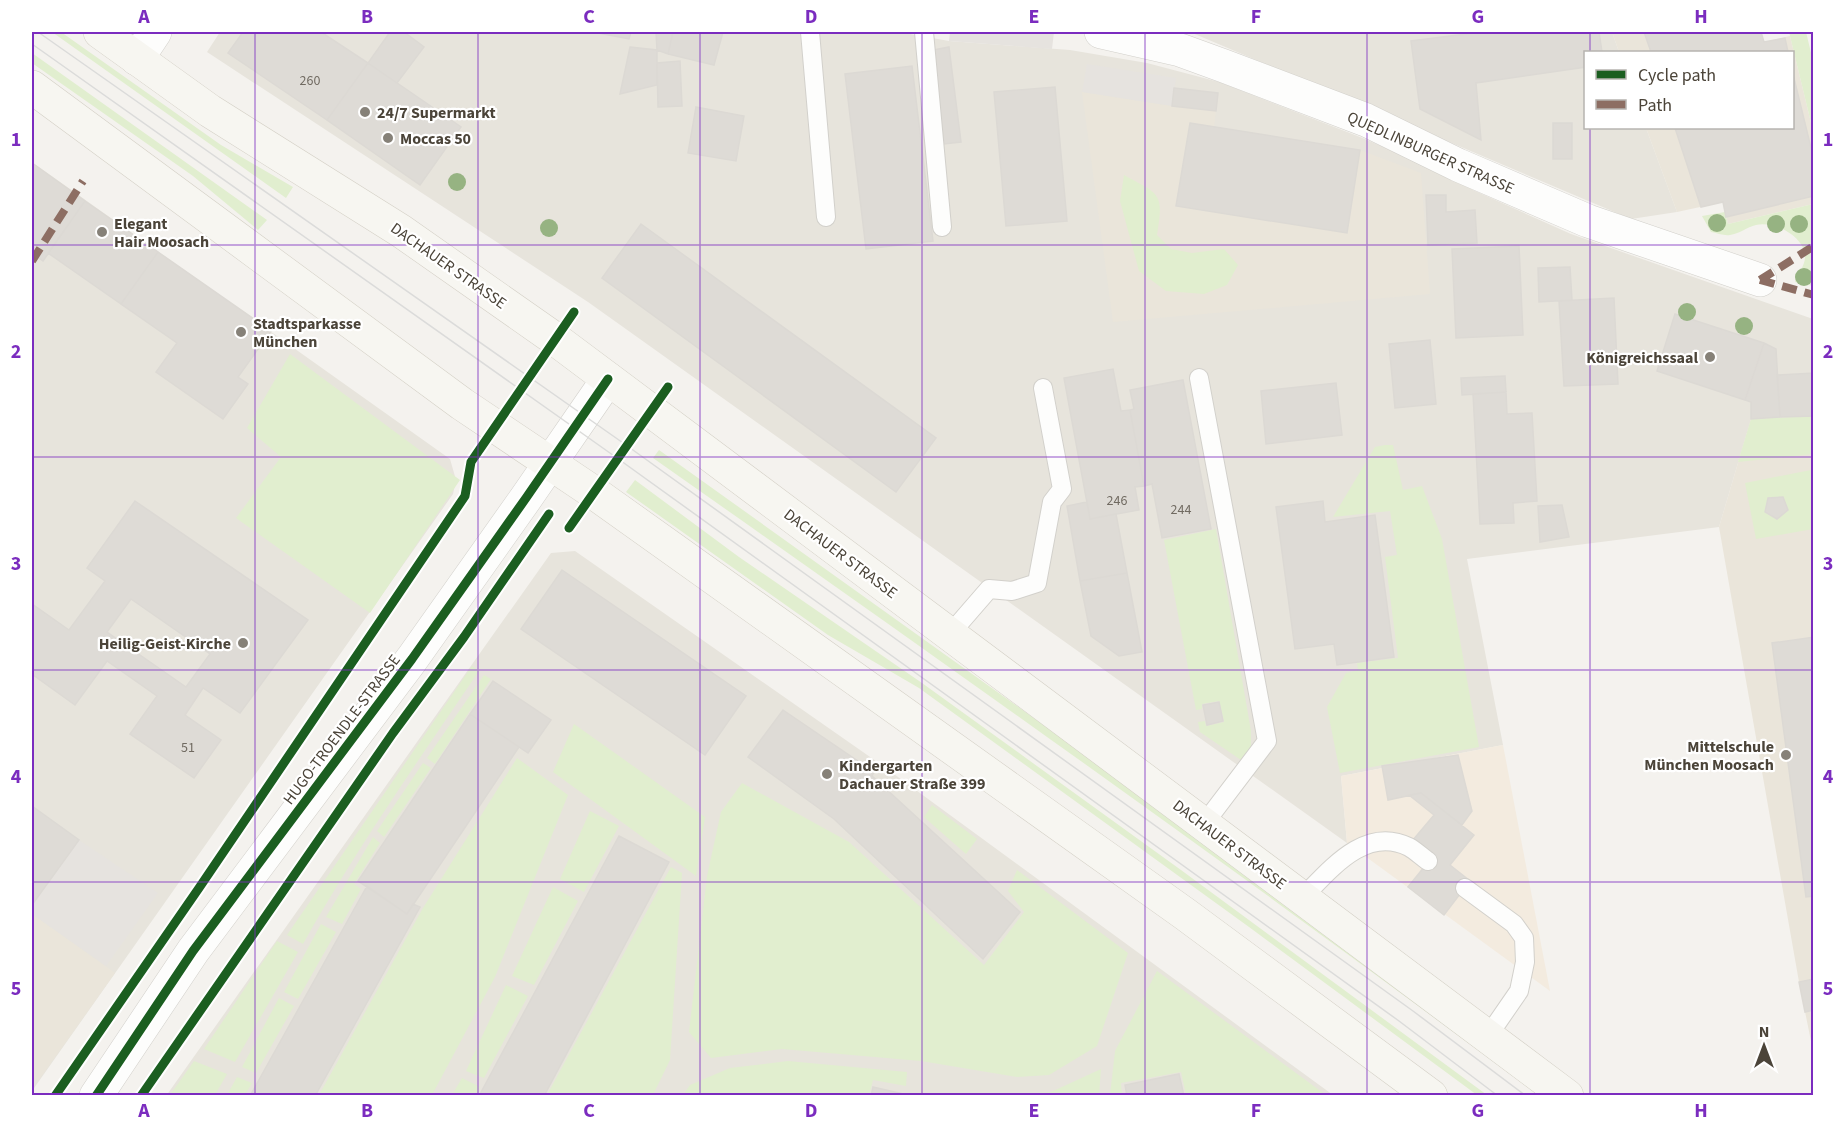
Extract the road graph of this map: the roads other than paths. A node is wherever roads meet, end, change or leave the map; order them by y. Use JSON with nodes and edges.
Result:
{"nodes":[{"id":1,"x":100,"y":32,"type":"edge"},
{"id":2,"x":155,"y":32,"type":"edge"},
{"id":3,"x":810,"y":32,"type":"edge"},
{"id":4,"x":924,"y":32,"type":"edge"},
{"id":5,"x":1101,"y":32,"type":"edge"},
{"id":6,"x":137,"y":59,"type":"junction"},
{"id":7,"x":32,"y":87,"type":"edge"},
{"id":8,"x":826,"y":217,"type":"dead end"},
{"id":9,"x":942,"y":227,"type":"dead end"},
{"id":10,"x":1760,"y":280,"type":"dead end"},
{"id":11,"x":1199,"y":378,"type":"dead end"},
{"id":12,"x":608,"y":379,"type":"junction"},
{"id":13,"x":1043,"y":388,"type":"dead end"},
{"id":14,"x":550,"y":464,"type":"junction"},
{"id":15,"x":950,"y":634,"type":"junction"},
{"id":16,"x":1204,"y":824,"type":"junction"},
{"id":17,"x":1428,"y":861,"type":"dead end"},
{"id":18,"x":1465,"y":888,"type":"dead end"},
{"id":19,"x":1302,"y":898,"type":"junction"},
{"id":20,"x":1488,"y":1036,"type":"junction"},
{"id":21,"x":96,"y":1095,"type":"edge"},
{"id":22,"x":1431,"y":1095,"type":"edge"},
{"id":23,"x":1567,"y":1095,"type":"edge"}],
"edges":[{"from":1,"to":6,"type":"main road","name":"DACHAUER STRASSE"},
{"from":2,"to":6,"type":"street"},
{"from":3,"to":8,"type":"lane"},
{"from":4,"to":9,"type":"lane"},
{"from":5,"to":10,"type":"street","name":"QUEDLINBURGER STRASSE"},
{"from":6,"to":12,"type":"main road","name":"DACHAUER STRASSE"},
{"from":7,"to":14,"type":"main road"},
{"from":11,"to":16,"type":"lane"},
{"from":12,"to":14,"type":"street","name":"HUGO-TROENDLE-STRASSE"},
{"from":12,"to":15,"type":"main road","name":"DACHAUER STRASSE"},
{"from":13,"to":15,"type":"lane"},
{"from":14,"to":21,"type":"street","name":"HUGO-TROENDLE-STRASSE"},
{"from":14,"to":22,"type":"main road"},
{"from":15,"to":16,"type":"main road","name":"DACHAUER STRASSE"},
{"from":16,"to":19,"type":"main road","name":"DACHAUER STRASSE"},
{"from":17,"to":19,"type":"lane"},
{"from":18,"to":20,"type":"lane"},
{"from":19,"to":20,"type":"main road","name":"DACHAUER STRASSE"},
{"from":20,"to":23,"type":"main road","name":"DACHAUER STRASSE"}]}
